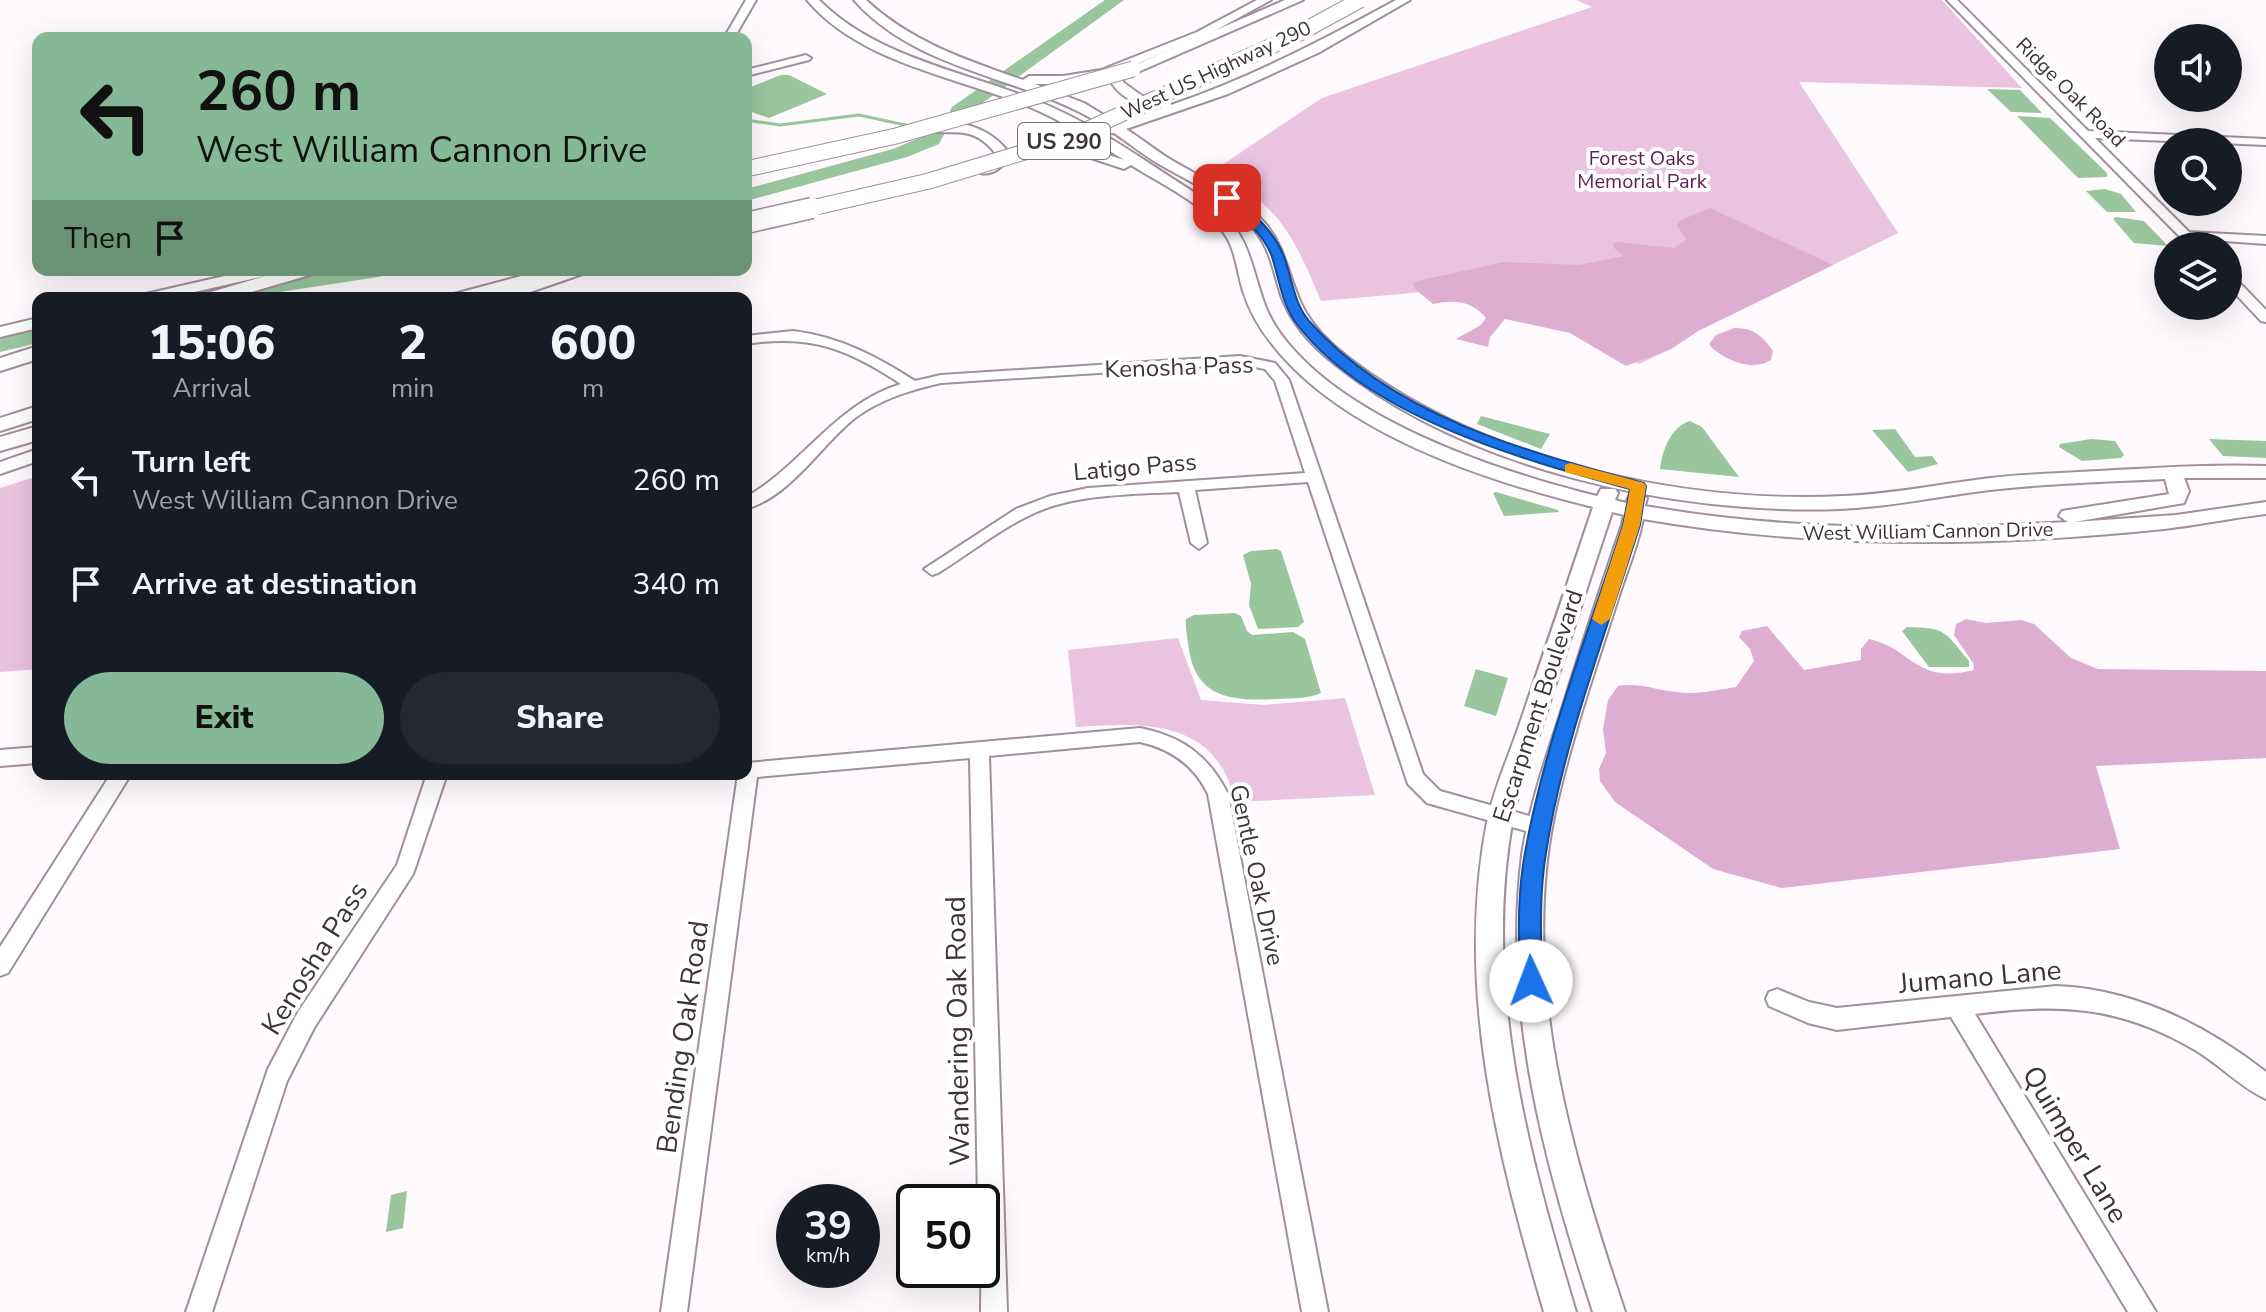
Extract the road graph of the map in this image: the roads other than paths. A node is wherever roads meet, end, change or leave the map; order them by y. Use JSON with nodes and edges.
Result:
{"nodes":[{"id":1,"x":751,"y":0,"type":"edge"},
{"id":2,"x":813,"y":0,"type":"edge"},
{"id":3,"x":860,"y":0,"type":"edge"},
{"id":4,"x":1265,"y":0,"type":"edge"},
{"id":5,"x":1296,"y":0,"type":"edge"},
{"id":6,"x":1360,"y":0,"type":"edge"},
{"id":7,"x":1404,"y":0,"type":"edge"},
{"id":8,"x":1952,"y":0,"type":"edge"},
{"id":9,"x":732,"y":32,"type":"edge"},
{"id":10,"x":806,"y":58,"type":"dead end"},
{"id":11,"x":1129,"y":64,"type":"junction"},
{"id":12,"x":1111,"y":70,"type":"junction"},
{"id":13,"x":752,"y":72,"type":"edge"},
{"id":14,"x":976,"y":82,"type":"junction"},
{"id":15,"x":1032,"y":83,"type":"junction"},
{"id":16,"x":1047,"y":93,"type":"junction"},
{"id":17,"x":1024,"y":100,"type":"junction"},
{"id":18,"x":1190,"y":103,"type":"junction"},
{"id":19,"x":974,"y":113,"type":"junction"},
{"id":20,"x":1116,"y":127,"type":"junction"},
{"id":21,"x":912,"y":128,"type":"junction"},
{"id":22,"x":2085,"y":134,"type":"junction"},
{"id":23,"x":1093,"y":135,"type":"junction"},
{"id":24,"x":2266,"y":142,"type":"edge"},
{"id":25,"x":1047,"y":151,"type":"junction"},
{"id":26,"x":1159,"y":158,"type":"junction"},
{"id":27,"x":752,"y":166,"type":"edge"},
{"id":28,"x":752,"y":166,"type":"edge"},
{"id":29,"x":985,"y":170,"type":"junction"},
{"id":30,"x":1170,"y":183,"type":"junction"},
{"id":31,"x":1227,"y":198,"type":"junction"},
{"id":32,"x":1196,"y":202,"type":"junction"},
{"id":33,"x":752,"y":225,"type":"edge"},
{"id":34,"x":752,"y":225,"type":"edge"},
{"id":35,"x":2182,"y":232,"type":"edge"},
{"id":36,"x":2242,"y":239,"type":"edge"},
{"id":37,"x":2266,"y":240,"type":"edge"},
{"id":38,"x":245,"y":276,"type":"edge"},
{"id":39,"x":286,"y":276,"type":"edge"},
{"id":40,"x":543,"y":276,"type":"edge"},
{"id":41,"x":567,"y":276,"type":"edge"},
{"id":42,"x":174,"y":292,"type":"edge"},
{"id":43,"x":231,"y":292,"type":"edge"},
{"id":44,"x":483,"y":292,"type":"edge"},
{"id":45,"x":516,"y":292,"type":"edge"},
{"id":46,"x":2242,"y":293,"type":"edge"},
{"id":47,"x":1254,"y":299,"type":"junction"},
{"id":48,"x":2266,"y":318,"type":"edge"},
{"id":49,"x":32,"y":324,"type":"edge"},
{"id":50,"x":0,"y":332,"type":"edge"},
{"id":51,"x":752,"y":339,"type":"edge"},
{"id":52,"x":1320,"y":342,"type":"junction"},
{"id":53,"x":32,"y":354,"type":"edge"},
{"id":54,"x":0,"y":365,"type":"edge"},
{"id":55,"x":912,"y":385,"type":"junction"},
{"id":56,"x":32,"y":420,"type":"edge"},
{"id":57,"x":32,"y":421,"type":"edge"},
{"id":58,"x":0,"y":425,"type":"edge"},
{"id":59,"x":0,"y":444,"type":"edge"},
{"id":60,"x":32,"y":457,"type":"edge"},
{"id":61,"x":0,"y":468,"type":"edge"},
{"id":62,"x":2172,"y":472,"type":"junction"},
{"id":63,"x":2266,"y":472,"type":"edge"},
{"id":64,"x":1314,"y":477,"type":"junction"},
{"id":65,"x":1612,"y":480,"type":"junction"},
{"id":66,"x":1186,"y":486,"type":"junction"},
{"id":67,"x":1638,"y":486,"type":"junction"},
{"id":68,"x":752,"y":500,"type":"edge"},
{"id":69,"x":1604,"y":505,"type":"junction"},
{"id":70,"x":2266,"y":508,"type":"edge"},
{"id":71,"x":1635,"y":512,"type":"junction"},
{"id":72,"x":2027,"y":531,"type":"junction"},
{"id":73,"x":1199,"y":543,"type":"dead end"},
{"id":74,"x":932,"y":569,"type":"dead end"},
{"id":75,"x":979,"y":748,"type":"junction"},
{"id":76,"x":32,"y":755,"type":"edge"},
{"id":77,"x":0,"y":758,"type":"edge"},
{"id":78,"x":752,"y":770,"type":"edge"},
{"id":79,"x":117,"y":780,"type":"edge"},
{"id":80,"x":435,"y":780,"type":"edge"},
{"id":81,"x":747,"y":780,"type":"edge"},
{"id":82,"x":1501,"y":815,"type":"junction"},
{"id":83,"x":1540,"y":827,"type":"junction"},
{"id":84,"x":7,"y":945,"type":"edge"},
{"id":85,"x":0,"y":966,"type":"edge"},
{"id":86,"x":1777,"y":999,"type":"dead end"},
{"id":87,"x":1957,"y":1006,"type":"junction"},
{"id":88,"x":2266,"y":1087,"type":"edge"},
{"id":89,"x":199,"y":1312,"type":"edge"},
{"id":90,"x":674,"y":1312,"type":"edge"},
{"id":91,"x":994,"y":1312,"type":"edge"},
{"id":92,"x":1315,"y":1312,"type":"edge"},
{"id":93,"x":1560,"y":1312,"type":"edge"},
{"id":94,"x":1609,"y":1312,"type":"edge"},
{"id":95,"x":2143,"y":1312,"type":"edge"}],
"edges":[{"from":1,"to":9,"type":"street"},
{"from":2,"to":14,"type":"main road","name":"West William Cannon Drive"},
{"from":3,"to":15,"type":"main road"},
{"from":4,"to":11,"type":"main road","name":"West US Highway 290"},
{"from":5,"to":27,"type":"highway","name":"West US Highway 290","number":"US 290","bridge":true},
{"from":6,"to":33,"type":"highway","name":"West US Highway 290","number":"US 290","bridge":true},
{"from":7,"to":18,"type":"main road"},
{"from":8,"to":22,"type":"street","name":"Ridge Oak Road"},
{"from":10,"to":13,"type":"street"},
{"from":11,"to":12,"type":"main road","name":"West US Highway 290"},
{"from":11,"to":18,"type":"main road"},
{"from":12,"to":15,"type":"main road"},
{"from":12,"to":16,"type":"main road"},
{"from":14,"to":17,"type":"main road","name":"West William Cannon Drive"},
{"from":14,"to":19,"type":"main road"},
{"from":15,"to":16,"type":"main road"},
{"from":16,"to":17,"type":"main road"},
{"from":16,"to":20,"type":"main road"},
{"from":17,"to":19,"type":"main road"},
{"from":17,"to":23,"type":"main road","name":"West William Cannon Drive"},
{"from":18,"to":20,"type":"main road","name":"West US Highway 290"},
{"from":18,"to":26,"type":"main road"},
{"from":19,"to":21,"type":"main road"},
{"from":20,"to":23,"type":"main road","name":"West US Highway 290"},
{"from":20,"to":26,"type":"main road"},
{"from":21,"to":28,"type":"main road"},
{"from":21,"to":29,"type":"main road"},
{"from":22,"to":24,"type":"street"},
{"from":22,"to":35,"type":"street","name":"Ridge Oak Road"},
{"from":23,"to":25,"type":"main road","name":"West US Highway 290"},
{"from":23,"to":30,"type":"main road","name":"West William Cannon Drive"},
{"from":25,"to":29,"type":"main road","name":"West US Highway 290"},
{"from":25,"to":30,"type":"main road"},
{"from":26,"to":31,"type":"main road","name":"West William Cannon Drive"},
{"from":29,"to":34,"type":"main road","name":"West US Highway 290"},
{"from":30,"to":32,"type":"main road","name":"West William Cannon Drive"},
{"from":31,"to":32,"type":"main road"},
{"from":31,"to":52,"type":"main road","name":"West William Cannon Drive"},
{"from":32,"to":47,"type":"main road","name":"West William Cannon Drive"},
{"from":36,"to":37,"type":"street"},
{"from":38,"to":42,"type":"main road"},
{"from":39,"to":43,"type":"highway"},
{"from":40,"to":44,"type":"highway"},
{"from":41,"to":45,"type":"main road"},
{"from":46,"to":48,"type":"street"},
{"from":47,"to":52,"type":"main road"},
{"from":47,"to":69,"type":"main road","name":"West William Cannon Drive"},
{"from":49,"to":50,"type":"main road"},
{"from":51,"to":55,"type":"street"},
{"from":52,"to":65,"type":"main road","name":"West William Cannon Drive"},
{"from":53,"to":54,"type":"highway"},
{"from":55,"to":64,"type":"street","name":"Kenosha Pass"},
{"from":55,"to":68,"type":"street","name":"Kenosha Pass"},
{"from":56,"to":58,"type":"highway"},
{"from":57,"to":59,"type":"highway"},
{"from":60,"to":61,"type":"main road"},
{"from":62,"to":63,"type":"main road","name":"West William Cannon Drive"},
{"from":62,"to":67,"type":"main road","name":"West William Cannon Drive"},
{"from":62,"to":72,"type":"main road"},
{"from":64,"to":66,"type":"street","name":"Latigo Pass"},
{"from":64,"to":82,"type":"street","name":"Kenosha Pass"},
{"from":65,"to":67,"type":"main road","name":"West William Cannon Drive"},
{"from":65,"to":69,"type":"main road","name":"Escarpment Boulevard"},
{"from":66,"to":73,"type":"street"},
{"from":66,"to":74,"type":"street","name":"Latigo Pass"},
{"from":67,"to":71,"type":"main road","name":"Escarpment Boulevard"},
{"from":69,"to":71,"type":"main road","name":"West William Cannon Drive"},
{"from":69,"to":82,"type":"main road","name":"Escarpment Boulevard"},
{"from":70,"to":72,"type":"main road","name":"West William Cannon Drive"},
{"from":71,"to":72,"type":"main road","name":"West William Cannon Drive"},
{"from":71,"to":83,"type":"main road","name":"Escarpment Boulevard"},
{"from":75,"to":78,"type":"street","name":"Gentle Oak Drive"},
{"from":75,"to":91,"type":"street","name":"Wandering Oak Road"},
{"from":75,"to":92,"type":"street","name":"Gentle Oak Drive"},
{"from":76,"to":77,"type":"street"},
{"from":79,"to":84,"type":"street"},
{"from":80,"to":89,"type":"street","name":"Kenosha Pass"},
{"from":81,"to":90,"type":"street","name":"Bending Oak Road"},
{"from":82,"to":83,"type":"street","name":"Kenosha Pass"},
{"from":82,"to":93,"type":"main road","name":"Escarpment Boulevard"},
{"from":83,"to":94,"type":"main road","name":"Escarpment Boulevard"},
{"from":84,"to":85,"type":"street"},
{"from":86,"to":87,"type":"street","name":"Jumano Lane"},
{"from":87,"to":88,"type":"street","name":"Jumano Lane"},
{"from":87,"to":95,"type":"street","name":"Quimper Lane"}]}
